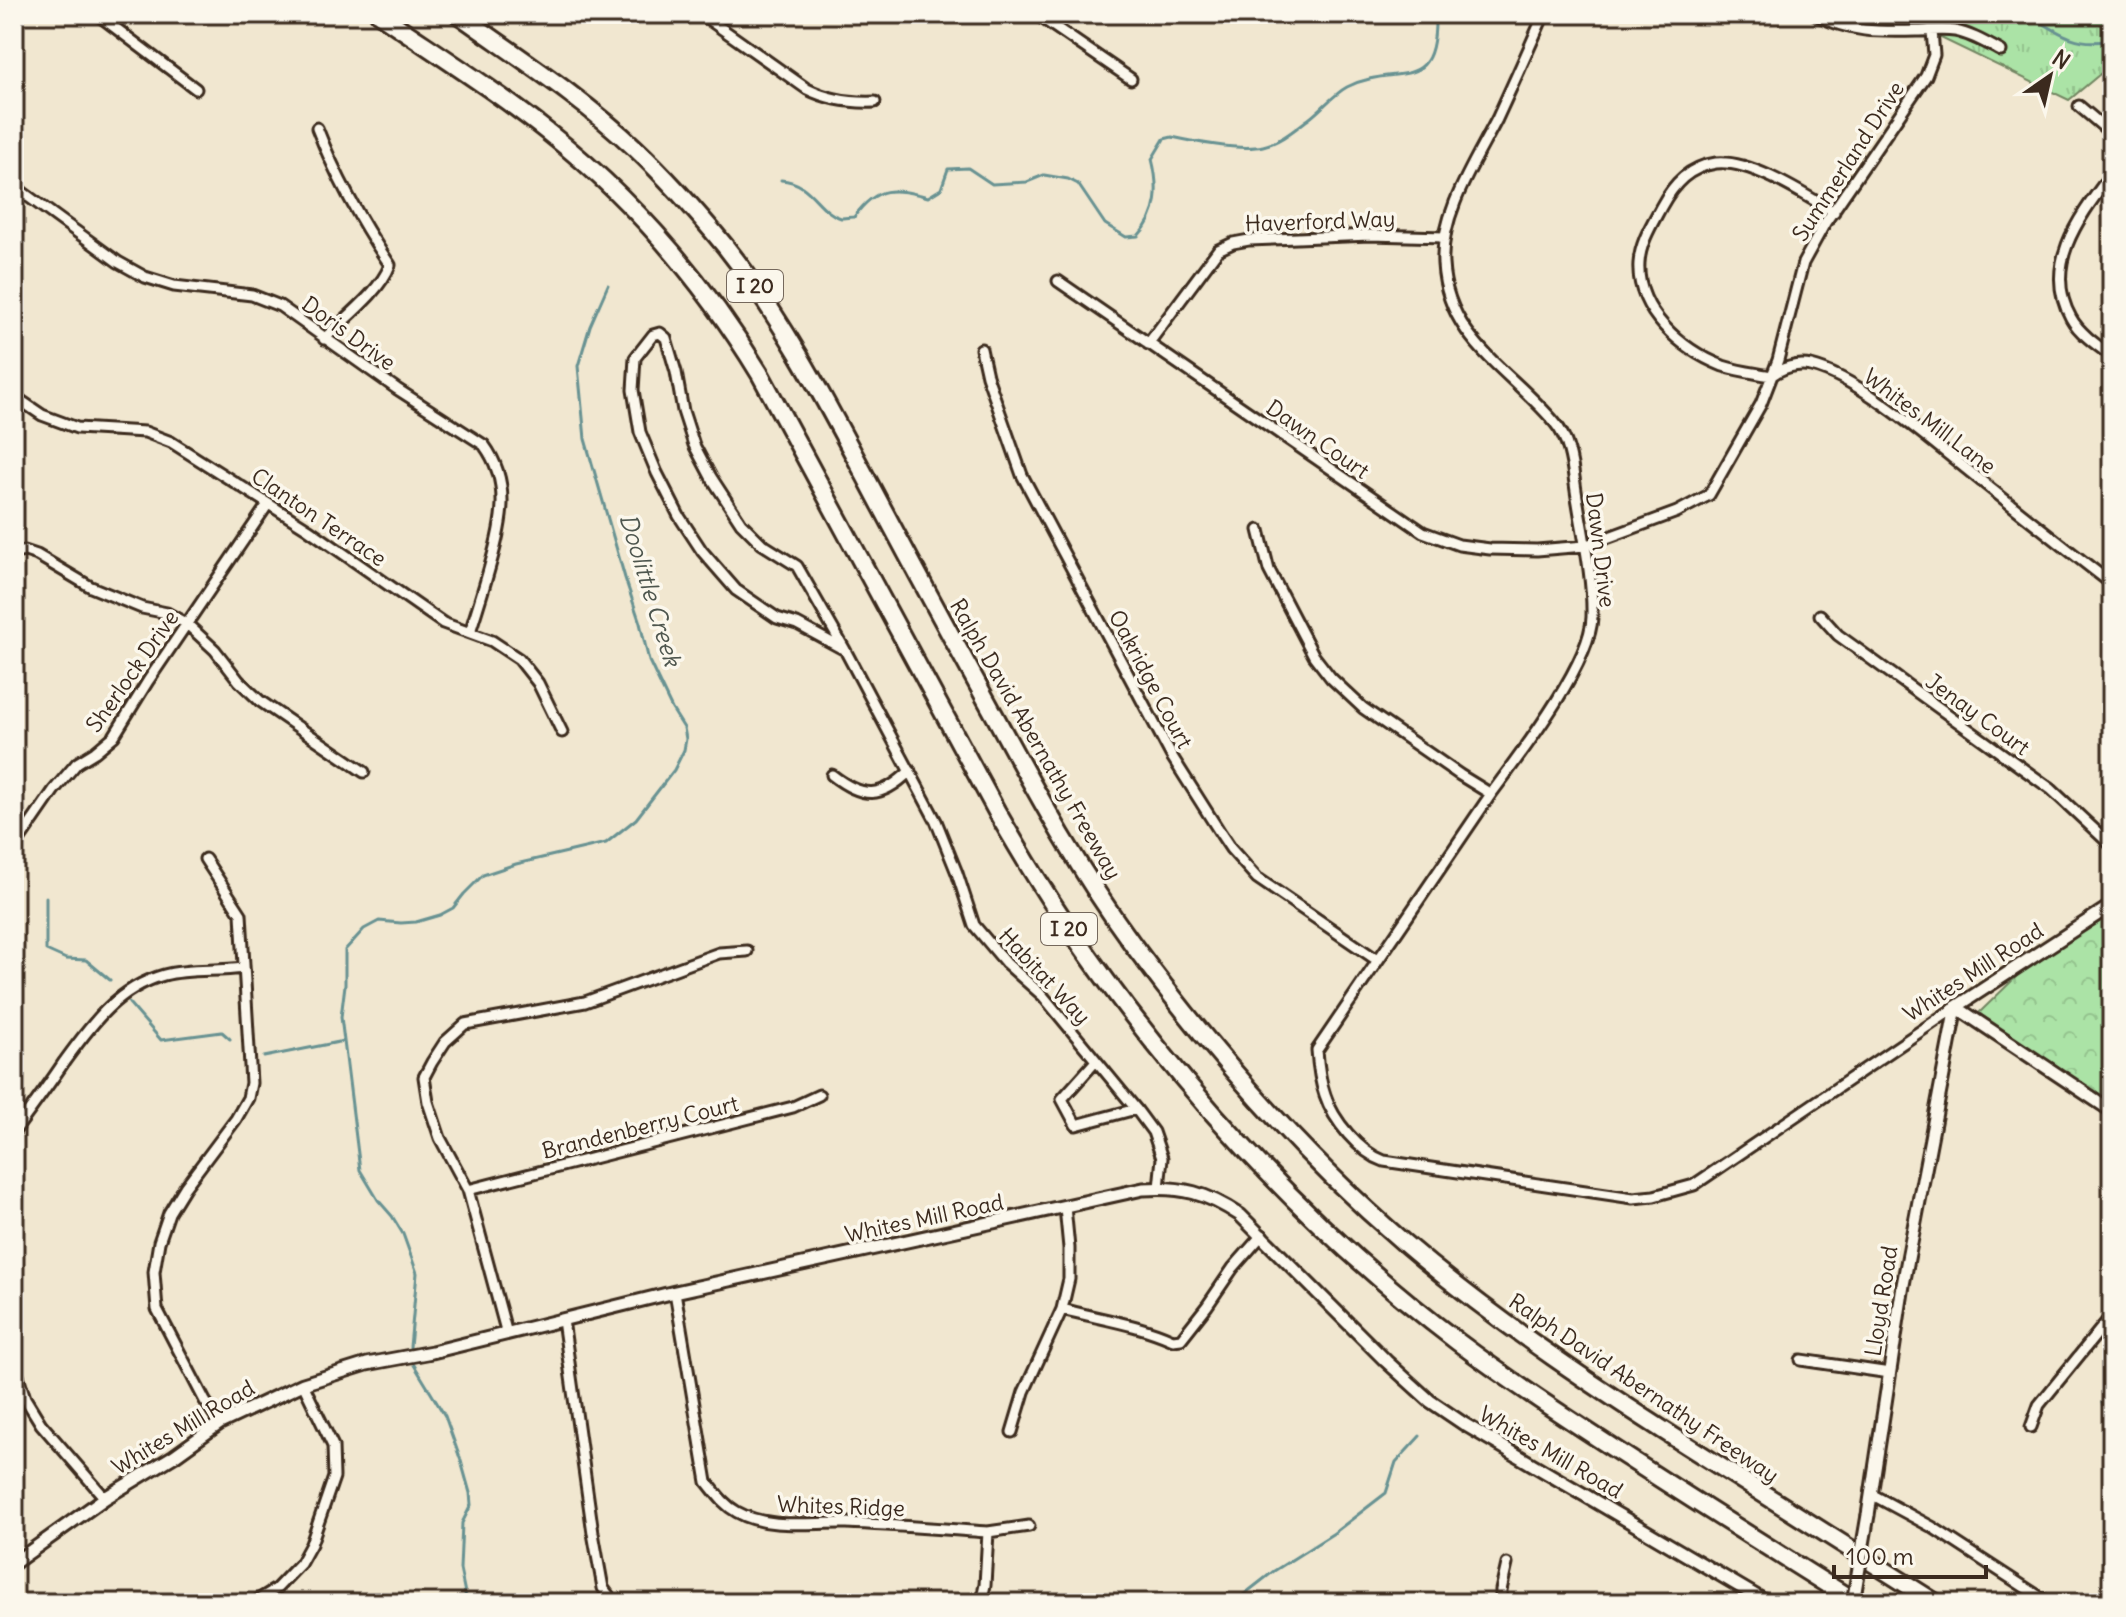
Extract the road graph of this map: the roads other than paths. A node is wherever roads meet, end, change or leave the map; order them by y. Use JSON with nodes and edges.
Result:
{"nodes":[{"id":1,"x":97,"y":14,"type":"edge"},
{"id":2,"x":379,"y":14,"type":"edge"},
{"id":3,"x":458,"y":14,"type":"edge"},
{"id":4,"x":701,"y":14,"type":"edge"},
{"id":5,"x":1036,"y":14,"type":"edge"},
{"id":6,"x":1544,"y":14,"type":"edge"},
{"id":7,"x":1815,"y":14,"type":"edge"},
{"id":8,"x":1932,"y":31,"type":"junction"},
{"id":9,"x":2001,"y":51,"type":"dead end"},
{"id":10,"x":1131,"y":79,"type":"dead end"},
{"id":11,"x":196,"y":89,"type":"dead end"},
{"id":12,"x":875,"y":102,"type":"dead end"},
{"id":13,"x":2079,"y":106,"type":"dead end"},
{"id":14,"x":317,"y":128,"type":"dead end"},
{"id":15,"x":2112,"y":134,"type":"edge"},
{"id":16,"x":2112,"y":173,"type":"edge"},
{"id":17,"x":14,"y":186,"type":"edge"},
{"id":18,"x":1834,"y":212,"type":"junction"},
{"id":19,"x":1445,"y":237,"type":"junction"},
{"id":20,"x":1058,"y":281,"type":"dead end"},
{"id":21,"x":324,"y":339,"type":"junction"},
{"id":22,"x":1148,"y":344,"type":"junction"},
{"id":23,"x":981,"y":349,"type":"dead end"},
{"id":24,"x":2112,"y":356,"type":"edge"},
{"id":25,"x":1771,"y":376,"type":"junction"},
{"id":26,"x":14,"y":396,"type":"edge"},
{"id":27,"x":268,"y":504,"type":"junction"},
{"id":28,"x":1259,"y":530,"type":"dead end"},
{"id":29,"x":1585,"y":546,"type":"junction"},
{"id":30,"x":14,"y":555,"type":"edge"},
{"id":31,"x":2112,"y":584,"type":"edge"},
{"id":32,"x":1820,"y":615,"type":"dead end"},
{"id":33,"x":187,"y":624,"type":"junction"},
{"id":34,"x":470,"y":632,"type":"junction"},
{"id":35,"x":845,"y":650,"type":"junction"},
{"id":36,"x":562,"y":732,"type":"dead end"},
{"id":37,"x":910,"y":771,"type":"junction"},
{"id":38,"x":364,"y":772,"type":"dead end"},
{"id":39,"x":832,"y":775,"type":"dead end"},
{"id":40,"x":1491,"y":794,"type":"junction"},
{"id":41,"x":2112,"y":846,"type":"edge"},
{"id":42,"x":14,"y":848,"type":"edge"},
{"id":43,"x":205,"y":859,"type":"dead end"},
{"id":44,"x":2112,"y":905,"type":"edge"},
{"id":45,"x":747,"y":951,"type":"dead end"},
{"id":46,"x":1377,"y":960,"type":"junction"},
{"id":47,"x":243,"y":968,"type":"junction"},
{"id":48,"x":1956,"y":1007,"type":"junction"},
{"id":49,"x":1096,"y":1061,"type":"junction"},
{"id":50,"x":1320,"y":1075,"type":"joint"},
{"id":51,"x":819,"y":1095,"type":"dead end"},
{"id":52,"x":1136,"y":1109,"type":"junction"},
{"id":53,"x":2112,"y":1111,"type":"edge"},
{"id":54,"x":14,"y":1132,"type":"edge"},
{"id":55,"x":1159,"y":1188,"type":"junction"},
{"id":56,"x":468,"y":1190,"type":"junction"},
{"id":57,"x":1065,"y":1207,"type":"junction"},
{"id":58,"x":1262,"y":1235,"type":"junction"},
{"id":59,"x":675,"y":1292,"type":"junction"},
{"id":60,"x":1062,"y":1309,"type":"junction"},
{"id":61,"x":2112,"y":1315,"type":"edge"},
{"id":62,"x":563,"y":1320,"type":"junction"},
{"id":63,"x":507,"y":1334,"type":"junction"},
{"id":64,"x":1801,"y":1360,"type":"dead end"},
{"id":65,"x":14,"y":1363,"type":"edge"},
{"id":66,"x":1890,"y":1373,"type":"junction"},
{"id":67,"x":303,"y":1384,"type":"junction"},
{"id":68,"x":220,"y":1423,"type":"junction"},
{"id":69,"x":2031,"y":1427,"type":"dead end"},
{"id":70,"x":1012,"y":1432,"type":"dead end"},
{"id":71,"x":1871,"y":1494,"type":"junction"},
{"id":72,"x":105,"y":1498,"type":"junction"},
{"id":73,"x":1029,"y":1526,"type":"dead end"},
{"id":74,"x":988,"y":1532,"type":"junction"},
{"id":75,"x":14,"y":1563,"type":"edge"},
{"id":76,"x":1507,"y":1564,"type":"dead end"},
{"id":77,"x":253,"y":1603,"type":"edge"},
{"id":78,"x":614,"y":1603,"type":"edge"},
{"id":79,"x":981,"y":1603,"type":"edge"},
{"id":80,"x":1501,"y":1603,"type":"edge"},
{"id":81,"x":1768,"y":1603,"type":"edge"},
{"id":82,"x":1855,"y":1603,"type":"edge"},
{"id":83,"x":1936,"y":1603,"type":"edge"},
{"id":84,"x":2049,"y":1603,"type":"edge"}],
"edges":[{"from":1,"to":11,"type":"street"},
{"from":2,"to":82,"type":"highway","number":"I 20"},
{"from":3,"to":83,"type":"highway","name":"Ralph David Abernathy Freeway","number":"I 20"},
{"from":4,"to":12,"type":"street"},
{"from":5,"to":10,"type":"street"},
{"from":6,"to":19,"type":"street","name":"Dawn Drive"},
{"from":7,"to":8,"type":"street"},
{"from":8,"to":9,"type":"street"},
{"from":8,"to":18,"type":"street","name":"Summerland Drive"},
{"from":13,"to":15,"type":"street"},
{"from":14,"to":21,"type":"street"},
{"from":16,"to":24,"type":"street"},
{"from":17,"to":21,"type":"street","name":"Doris Drive"},
{"from":18,"to":25,"type":"street","name":"Summerland Drive"},
{"from":18,"to":25,"type":"street","name":"Whites Mill Lane"},
{"from":19,"to":22,"type":"street","name":"Haverford Way"},
{"from":19,"to":29,"type":"street","name":"Dawn Drive"},
{"from":20,"to":22,"type":"street","name":"Dawn Court"},
{"from":21,"to":34,"type":"street","name":"Doris Drive"},
{"from":22,"to":29,"type":"street","name":"Dawn Court"},
{"from":23,"to":46,"type":"street","name":"Oakridge Court"},
{"from":25,"to":29,"type":"street","name":"Summerland Drive"},
{"from":25,"to":31,"type":"street","name":"Whites Mill Lane"},
{"from":26,"to":27,"type":"street","name":"Clanton Terrace"},
{"from":27,"to":33,"type":"street","name":"Sherlock Drive"},
{"from":27,"to":34,"type":"street","name":"Clanton Terrace"},
{"from":28,"to":40,"type":"street"},
{"from":29,"to":40,"type":"street","name":"Dawn Drive"},
{"from":30,"to":33,"type":"street"},
{"from":32,"to":41,"type":"street","name":"Jenay Court"},
{"from":33,"to":38,"type":"street"},
{"from":33,"to":42,"type":"street","name":"Sherlock Drive"},
{"from":34,"to":36,"type":"street","name":"Clanton Terrace"},
{"from":35,"to":35,"type":"street","name":"Habitat Way"},
{"from":35,"to":37,"type":"street","name":"Habitat Way"},
{"from":37,"to":39,"type":"street"},
{"from":37,"to":49,"type":"street","name":"Habitat Way"},
{"from":40,"to":46,"type":"street","name":"Dawn Drive"},
{"from":43,"to":47,"type":"street"},
{"from":44,"to":48,"type":"street","name":"Whites Mill Road"},
{"from":45,"to":56,"type":"street"},
{"from":46,"to":50,"type":"street","name":"Dawn Drive"},
{"from":47,"to":54,"type":"street"},
{"from":47,"to":68,"type":"street"},
{"from":48,"to":50,"type":"street","name":"Whites Mill Road"},
{"from":48,"to":53,"type":"street"},
{"from":48,"to":66,"type":"street","name":"Lloyd Road"},
{"from":49,"to":52,"type":"street","name":"Habitat Way"},
{"from":49,"to":52,"type":"street"},
{"from":51,"to":56,"type":"street","name":"Brandenberry Court"},
{"from":52,"to":55,"type":"street","name":"Habitat Way"},
{"from":55,"to":57,"type":"street","name":"Whites Mill Road"},
{"from":55,"to":58,"type":"street","name":"Whites Mill Road"},
{"from":56,"to":63,"type":"street"},
{"from":57,"to":59,"type":"street","name":"Whites Mill Road"},
{"from":57,"to":60,"type":"street"},
{"from":58,"to":60,"type":"street"},
{"from":58,"to":81,"type":"street","name":"Whites Mill Road"},
{"from":59,"to":62,"type":"street","name":"Whites Mill Road"},
{"from":59,"to":74,"type":"street","name":"Whites Ridge"},
{"from":60,"to":70,"type":"street"},
{"from":61,"to":69,"type":"street"},
{"from":62,"to":63,"type":"street","name":"Whites Mill Road"},
{"from":62,"to":78,"type":"street"},
{"from":63,"to":67,"type":"street","name":"Whites Mill Road"},
{"from":64,"to":66,"type":"street"},
{"from":65,"to":72,"type":"street"},
{"from":66,"to":71,"type":"street","name":"Lloyd Road"},
{"from":67,"to":68,"type":"street","name":"Whites Mill Road"},
{"from":67,"to":77,"type":"street"},
{"from":68,"to":72,"type":"street","name":"Whites Mill Road"},
{"from":71,"to":82,"type":"street","name":"Lloyd Road","bridge":true},
{"from":71,"to":84,"type":"street"},
{"from":72,"to":75,"type":"street","name":"Whites Mill Road"},
{"from":73,"to":74,"type":"street","name":"Whites Ridge"},
{"from":74,"to":79,"type":"street"},
{"from":76,"to":80,"type":"street"}]}
